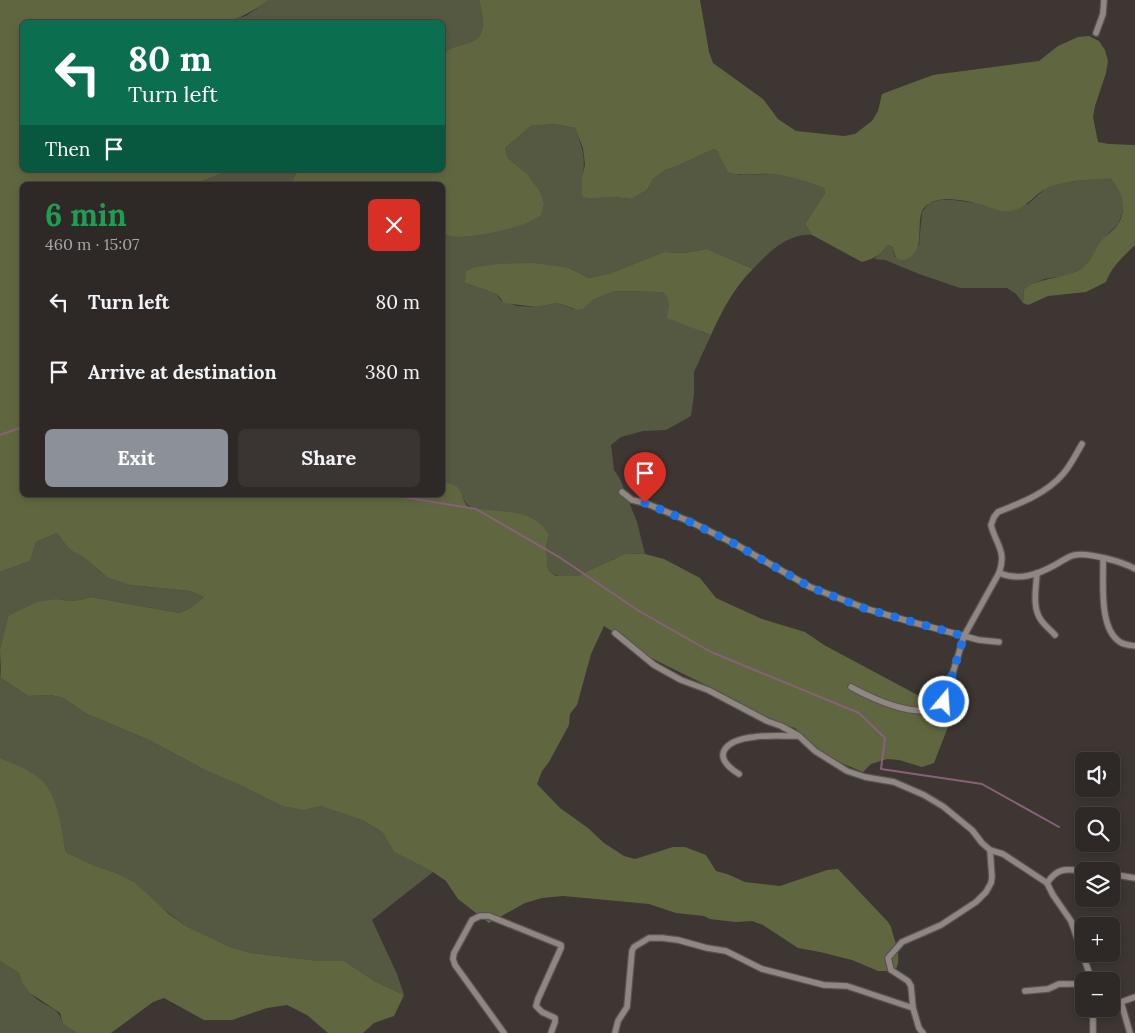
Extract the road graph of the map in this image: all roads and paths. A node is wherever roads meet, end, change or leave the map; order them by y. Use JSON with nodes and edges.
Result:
{"nodes":[{"id":1,"x":1104,"y":0,"type":"edge"},
{"id":2,"x":1096,"y":33,"type":"dead end"},
{"id":3,"x":1082,"y":444,"type":"dead end"},
{"id":4,"x":622,"y":492,"type":"dead end"},
{"id":5,"x":1103,"y":559,"type":"junction"},
{"id":6,"x":1135,"y":569,"type":"edge"},
{"id":7,"x":999,"y":573,"type":"junction"},
{"id":8,"x":1037,"y":573,"type":"junction"},
{"id":9,"x":615,"y":633,"type":"dead end"},
{"id":10,"x":1055,"y":635,"type":"dead end"},
{"id":11,"x":964,"y":636,"type":"junction"},
{"id":12,"x":999,"y":642,"type":"dead end"},
{"id":13,"x":1135,"y":646,"type":"edge"},
{"id":14,"x":851,"y":687,"type":"dead end"},
{"id":15,"x":799,"y":736,"type":"junction"},
{"id":16,"x":739,"y":774,"type":"dead end"},
{"id":17,"x":990,"y":850,"type":"junction"},
{"id":18,"x":1075,"y":871,"type":"edge"},
{"id":19,"x":1120,"y":876,"type":"edge"},
{"id":20,"x":1135,"y":878,"type":"edge"},
{"id":21,"x":1047,"y":882,"type":"junction"},
{"id":22,"x":1089,"y":972,"type":"edge"},
{"id":23,"x":1075,"y":984,"type":"edge"},
{"id":24,"x":1025,"y":990,"type":"dead end"},
{"id":25,"x":1135,"y":997,"type":"edge"},
{"id":26,"x":914,"y":1008,"type":"junction"},
{"id":27,"x":1093,"y":1017,"type":"edge"},
{"id":28,"x":504,"y":1033,"type":"edge"},
{"id":29,"x":551,"y":1033,"type":"edge"},
{"id":30,"x":615,"y":1033,"type":"edge"},
{"id":31,"x":923,"y":1033,"type":"edge"},
{"id":32,"x":1093,"y":1033,"type":"edge"},
{"id":33,"x":1130,"y":1033,"type":"edge"}],
"edges":[{"from":1,"to":2,"type":"street"},
{"from":3,"to":7,"type":"street"},
{"from":4,"to":11,"type":"street"},
{"from":5,"to":6,"type":"street"},
{"from":5,"to":8,"type":"street"},
{"from":5,"to":13,"type":"street"},
{"from":7,"to":8,"type":"street"},
{"from":7,"to":11,"type":"street"},
{"from":8,"to":10,"type":"street"},
{"from":9,"to":15,"type":"street"},
{"from":11,"to":12,"type":"street"},
{"from":11,"to":14,"type":"street"},
{"from":15,"to":16,"type":"street"},
{"from":15,"to":17,"type":"street"},
{"from":17,"to":21,"type":"street"},
{"from":17,"to":26,"type":"street"},
{"from":18,"to":21,"type":"street"},
{"from":19,"to":20,"type":"street"},
{"from":21,"to":22,"type":"street"},
{"from":23,"to":24,"type":"street"},
{"from":25,"to":33,"type":"street"},
{"from":26,"to":30,"type":"street"},
{"from":26,"to":31,"type":"street"},
{"from":27,"to":32,"type":"street"},
{"from":28,"to":29,"type":"street"}]}
